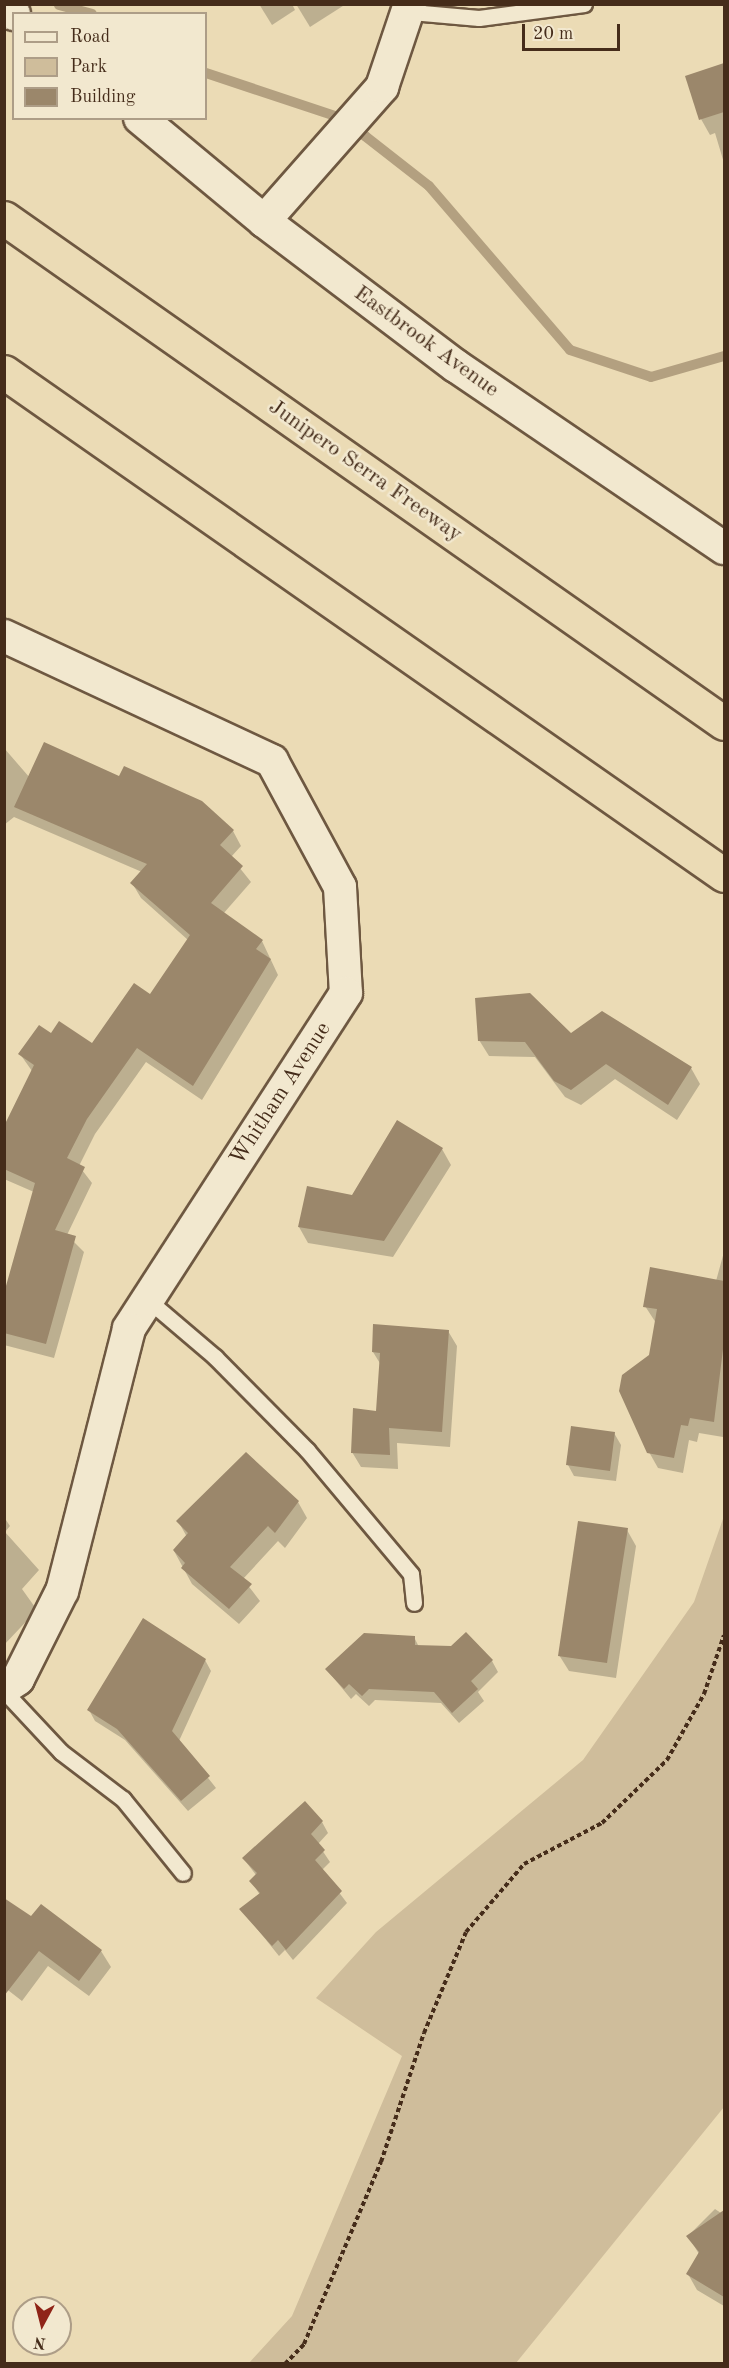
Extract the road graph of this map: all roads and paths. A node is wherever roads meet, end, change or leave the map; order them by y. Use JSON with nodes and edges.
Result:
{"nodes":[{"id":1,"x":584,"y":4,"type":"edge"},
{"id":2,"x":410,"y":8,"type":"edge"},
{"id":3,"x":142,"y":120,"type":"edge"},
{"id":4,"x":4,"y":218,"type":"edge"},
{"id":5,"x":264,"y":221,"type":"junction"},
{"id":6,"x":4,"y":372,"type":"edge"},
{"id":7,"x":724,"y":548,"type":"edge"},
{"id":8,"x":4,"y":636,"type":"edge"},
{"id":9,"x":724,"y":723,"type":"edge"},
{"id":10,"x":724,"y":875,"type":"edge"},
{"id":11,"x":148,"y":1300,"type":"junction"},
{"id":12,"x":414,"y":1603,"type":"dead end"},
{"id":13,"x":724,"y":1635,"type":"edge"},
{"id":14,"x":4,"y":1690,"type":"edge"},
{"id":15,"x":183,"y":1873,"type":"dead end"},
{"id":16,"x":285,"y":2364,"type":"edge"}],
"edges":[{"from":1,"to":2,"type":"lane"},
{"from":2,"to":5,"type":"street"},
{"from":3,"to":5,"type":"street","name":"Eastbrook Avenue"},
{"from":4,"to":9,"type":"highway","name":"Junipero Serra Freeway"},
{"from":5,"to":7,"type":"street","name":"Eastbrook Avenue"},
{"from":6,"to":10,"type":"highway"},
{"from":8,"to":11,"type":"street","name":"Whitham Avenue"},
{"from":11,"to":12,"type":"lane"},
{"from":11,"to":14,"type":"street","name":"Whitham Avenue"},
{"from":13,"to":16,"type":"path"},
{"from":14,"to":15,"type":"lane"}]}
